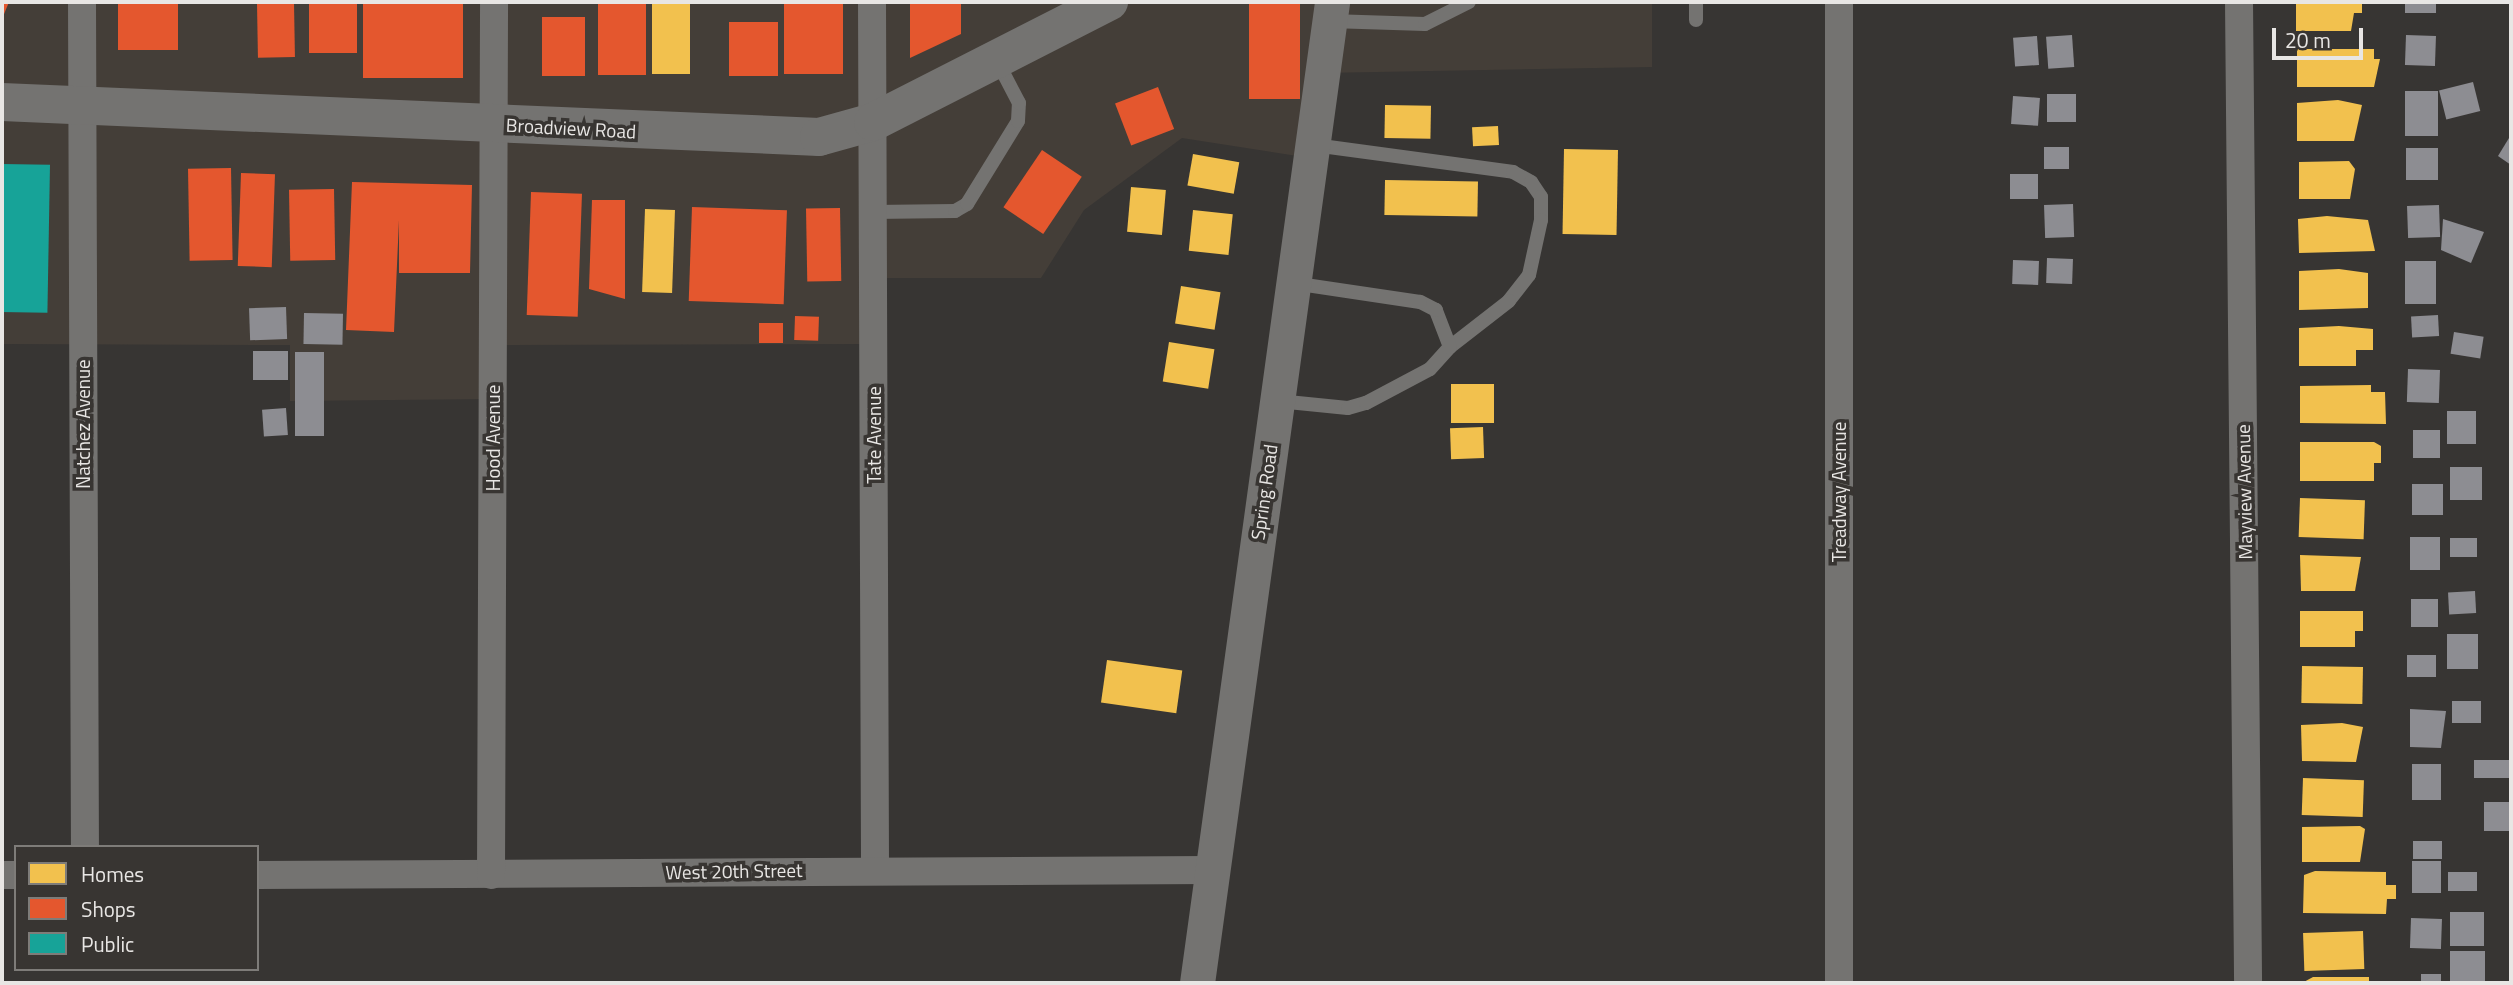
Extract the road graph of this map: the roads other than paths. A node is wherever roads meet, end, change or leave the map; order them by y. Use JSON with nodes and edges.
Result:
{"nodes":[{"id":1,"x":82,"y":2,"type":"edge"},
{"id":2,"x":494,"y":2,"type":"edge"},
{"id":3,"x":872,"y":2,"type":"edge"},
{"id":4,"x":1109,"y":2,"type":"edge"},
{"id":5,"x":1469,"y":2,"type":"edge"},
{"id":6,"x":1696,"y":2,"type":"edge"},
{"id":7,"x":1839,"y":2,"type":"edge"},
{"id":8,"x":2239,"y":2,"type":"edge"},
{"id":9,"x":1330,"y":11,"type":"edge"},
{"id":10,"x":1696,"y":20,"type":"dead end"},
{"id":11,"x":997,"y":60,"type":"junction"},
{"id":12,"x":2,"y":102,"type":"edge"},
{"id":13,"x":83,"y":106,"type":"junction"},
{"id":14,"x":873,"y":122,"type":"junction"},
{"id":15,"x":494,"y":124,"type":"junction"},
{"id":16,"x":1312,"y":144,"type":"junction"},
{"id":17,"x":873,"y":212,"type":"junction"},
{"id":18,"x":1293,"y":283,"type":"junction"},
{"id":19,"x":1450,"y":347,"type":"junction"},
{"id":20,"x":1276,"y":401,"type":"junction"},
{"id":21,"x":85,"y":845,"type":"edge"},
{"id":22,"x":875,"y":868,"type":"junction"},
{"id":23,"x":1212,"y":870,"type":"junction"},
{"id":24,"x":491,"y":874,"type":"junction"},
{"id":25,"x":259,"y":875,"type":"edge"},
{"id":26,"x":1196,"y":983,"type":"edge"},
{"id":27,"x":1839,"y":983,"type":"edge"},
{"id":28,"x":2248,"y":983,"type":"edge"}],
"edges":[{"from":1,"to":13,"type":"street","name":"Natchez Avenue"},
{"from":2,"to":15,"type":"street","name":"Hood Avenue"},
{"from":3,"to":14,"type":"street","name":"Tate Avenue"},
{"from":4,"to":11,"type":"main road","name":"Broadview Road"},
{"from":5,"to":9,"type":"lane"},
{"from":6,"to":10,"type":"lane"},
{"from":7,"to":27,"type":"street","name":"Treadway Avenue"},
{"from":8,"to":28,"type":"street","name":"Mayview Avenue"},
{"from":9,"to":16,"type":"street","name":"Spring Road"},
{"from":11,"to":14,"type":"main road","name":"Broadview Road"},
{"from":11,"to":17,"type":"lane"},
{"from":12,"to":13,"type":"main road","name":"Broadview Road"},
{"from":13,"to":15,"type":"main road","name":"Broadview Road"},
{"from":13,"to":21,"type":"street","name":"Natchez Avenue"},
{"from":14,"to":15,"type":"main road","name":"Broadview Road"},
{"from":14,"to":17,"type":"street","name":"Tate Avenue"},
{"from":15,"to":24,"type":"street","name":"Hood Avenue"},
{"from":16,"to":18,"type":"street","name":"Spring Road"},
{"from":16,"to":19,"type":"lane"},
{"from":17,"to":22,"type":"street","name":"Tate Avenue"},
{"from":18,"to":19,"type":"lane"},
{"from":18,"to":20,"type":"street","name":"Spring Road"},
{"from":19,"to":20,"type":"lane"},
{"from":20,"to":23,"type":"street","name":"Spring Road"},
{"from":22,"to":23,"type":"street","name":"West 20th Street"},
{"from":22,"to":24,"type":"street","name":"West 20th Street"},
{"from":23,"to":26,"type":"street","name":"Spring Road"},
{"from":24,"to":25,"type":"street","name":"West 20th Street"}]}
